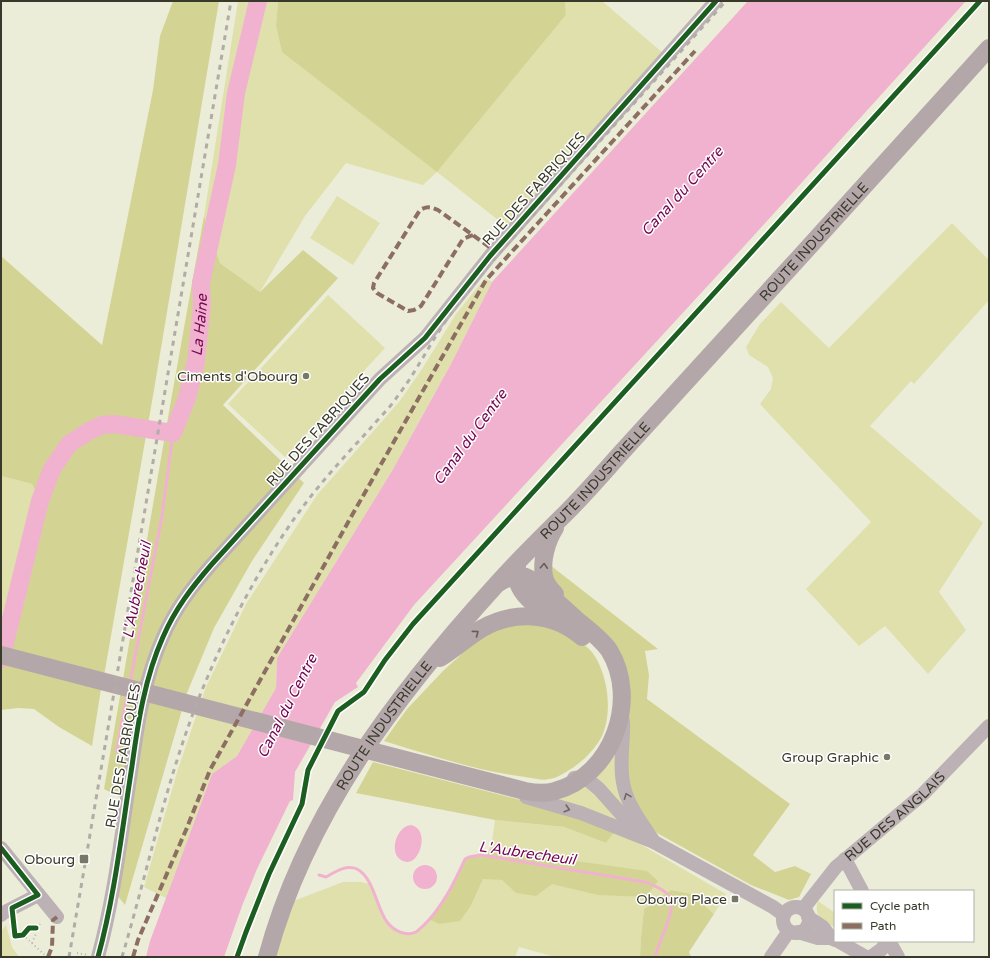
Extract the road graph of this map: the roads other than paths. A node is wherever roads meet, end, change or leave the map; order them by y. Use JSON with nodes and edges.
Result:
{"nodes":[{"id":1,"x":716,"y":1,"type":"edge"},
{"id":2,"x":989,"y":48,"type":"edge"},
{"id":3,"x":566,"y":512,"type":"junction"},
{"id":4,"x":517,"y":568,"type":"junction"},
{"id":5,"x":560,"y":622,"type":"junction"},
{"id":6,"x":599,"y":639,"type":"junction"},
{"id":7,"x":1,"y":655,"type":"edge"},
{"id":8,"x":423,"y":669,"type":"junction"},
{"id":9,"x":622,"y":702,"type":"junction"},
{"id":10,"x":989,"y":726,"type":"edge"},
{"id":11,"x":464,"y":776,"type":"junction"},
{"id":12,"x":574,"y":778,"type":"junction"},
{"id":13,"x":654,"y":842,"type":"junction"},
{"id":14,"x":1,"y":848,"type":"edge"},
{"id":15,"x":845,"y":859,"type":"junction"},
{"id":16,"x":861,"y":890,"type":"edge"},
{"id":17,"x":38,"y":896,"type":"junction"},
{"id":18,"x":806,"y":913,"type":"junction"},
{"id":19,"x":1,"y":915,"type":"edge"},
{"id":20,"x":784,"y":915,"type":"junction"},
{"id":21,"x":57,"y":917,"type":"dead end"},
{"id":22,"x":794,"y":932,"type":"junction"},
{"id":23,"x":834,"y":938,"type":"edge"},
{"id":24,"x":834,"y":939,"type":"edge"},
{"id":25,"x":840,"y":942,"type":"edge"},
{"id":26,"x":887,"y":942,"type":"edge"},
{"id":27,"x":889,"y":942,"type":"edge"},
{"id":28,"x":98,"y":957,"type":"edge"},
{"id":29,"x":267,"y":957,"type":"edge"},
{"id":30,"x":771,"y":957,"type":"edge"},
{"id":31,"x":866,"y":957,"type":"edge"},
{"id":32,"x":871,"y":957,"type":"edge"},
{"id":33,"x":898,"y":957,"type":"edge"}],
"edges":[{"from":1,"to":28,"type":"street","name":"RUE DES FABRIQUES"},
{"from":2,"to":3,"type":"main road","name":"ROUTE INDUSTRIELLE"},
{"from":3,"to":4,"type":"main road","name":"ROUTE INDUSTRIELLE"},
{"from":6,"to":3,"type":"main road","one_way":true},
{"from":4,"to":5,"type":"main road"},
{"from":4,"to":6,"type":"main road"},
{"from":4,"to":8,"type":"main road","name":"ROUTE INDUSTRIELLE"},
{"from":8,"to":5,"type":"main road","one_way":true},
{"from":5,"to":12,"type":"main road"},
{"from":6,"to":9,"type":"main road"},
{"from":7,"to":11,"type":"main road"},
{"from":8,"to":29,"type":"main road","name":"ROUTE INDUSTRIELLE"},
{"from":9,"to":12,"type":"main road"},
{"from":13,"to":9,"type":"street","one_way":true},
{"from":10,"to":15,"type":"street","name":"RUE DES ANGLAIS"},
{"from":11,"to":12,"type":"main road"},
{"from":11,"to":13,"type":"street","one_way":true},
{"from":12,"to":13,"type":"street"},
{"from":13,"to":20,"type":"street"},
{"from":14,"to":17,"type":"street"},
{"from":15,"to":16,"type":"street"},
{"from":15,"to":18,"type":"street","name":"RUE DES ANGLAIS"},
{"from":17,"to":19,"type":"street"},
{"from":17,"to":21,"type":"street"},
{"from":18,"to":20,"type":"street"},
{"from":18,"to":22,"type":"street"},
{"from":18,"to":23,"type":"street"},
{"from":20,"to":22,"type":"street"},
{"from":22,"to":24,"type":"street"},
{"from":22,"to":30,"type":"street"},
{"from":25,"to":31,"type":"street"},
{"from":26,"to":32,"type":"street"},
{"from":27,"to":33,"type":"street"}]}
